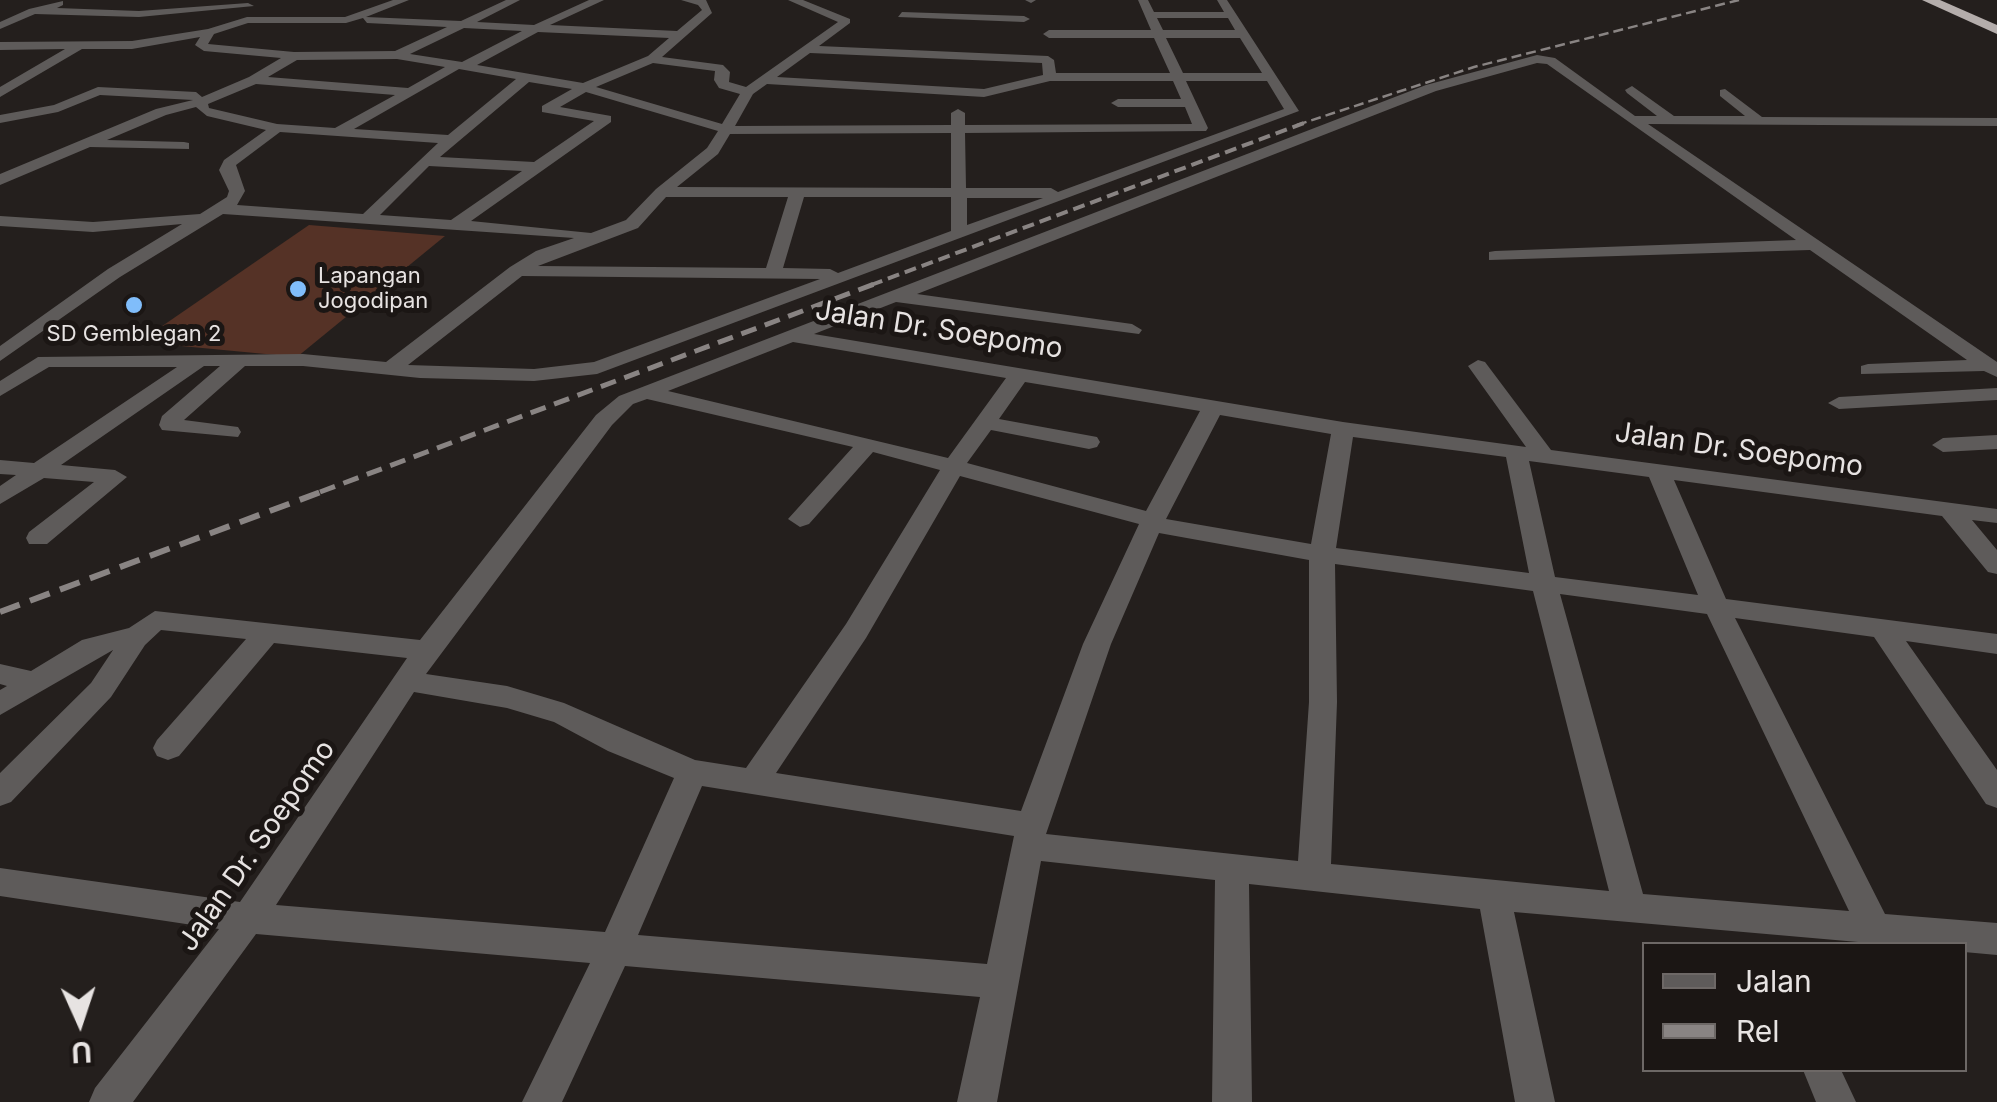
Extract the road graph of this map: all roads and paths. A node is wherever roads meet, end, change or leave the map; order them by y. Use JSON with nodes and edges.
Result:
{"nodes":[{"id":1,"x":72,"y":0,"type":"edge"},
{"id":2,"x":130,"y":0,"type":"edge"},
{"id":3,"x":404,"y":0,"type":"edge"},
{"id":4,"x":515,"y":0,"type":"edge"},
{"id":5,"x":599,"y":0,"type":"edge"},
{"id":6,"x":686,"y":0,"type":"edge"},
{"id":7,"x":793,"y":0,"type":"edge"},
{"id":8,"x":1143,"y":0,"type":"edge"},
{"id":9,"x":1222,"y":0,"type":"edge"},
{"id":10,"x":1929,"y":0,"type":"edge"},
{"id":11,"x":33,"y":6,"type":"edge"},
{"id":12,"x":51,"y":8,"type":"junction"},
{"id":13,"x":301,"y":8,"type":"dead end"},
{"id":14,"x":249,"y":10,"type":"edge"},
{"id":15,"x":1027,"y":10,"type":"edge"},
{"id":16,"x":0,"y":12,"type":"edge"},
{"id":17,"x":906,"y":12,"type":"edge"},
{"id":18,"x":565,"y":13,"type":"junction"},
{"id":19,"x":96,"y":14,"type":"junction"},
{"id":20,"x":674,"y":14,"type":"dead end"},
{"id":21,"x":705,"y":14,"type":"junction"},
{"id":22,"x":596,"y":15,"type":"dead end"},
{"id":23,"x":1232,"y":15,"type":"junction"},
{"id":24,"x":1054,"y":16,"type":"dead end"},
{"id":25,"x":1152,"y":16,"type":"junction"},
{"id":26,"x":322,"y":20,"type":"junction"},
{"id":27,"x":346,"y":20,"type":"junction"},
{"id":28,"x":468,"y":25,"type":"junction"},
{"id":29,"x":0,"y":26,"type":"edge"},
{"id":30,"x":535,"y":28,"type":"junction"},
{"id":31,"x":1997,"y":30,"type":"edge"},
{"id":32,"x":608,"y":31,"type":"junction"},
{"id":33,"x":210,"y":32,"type":"junction"},
{"id":34,"x":1049,"y":34,"type":"junction"},
{"id":35,"x":1160,"y":34,"type":"junction"},
{"id":36,"x":1244,"y":34,"type":"junction"},
{"id":37,"x":676,"y":35,"type":"junction"},
{"id":38,"x":596,"y":42,"type":"dead end"},
{"id":39,"x":132,"y":44,"type":"junction"},
{"id":40,"x":80,"y":45,"type":"junction"},
{"id":41,"x":201,"y":45,"type":"junction"},
{"id":42,"x":0,"y":46,"type":"edge"},
{"id":43,"x":809,"y":48,"type":"junction"},
{"id":44,"x":253,"y":53,"type":"junction"},
{"id":45,"x":397,"y":55,"type":"junction"},
{"id":46,"x":294,"y":56,"type":"junction"},
{"id":47,"x":523,"y":58,"type":"dead end"},
{"id":48,"x":652,"y":59,"type":"junction"},
{"id":49,"x":1009,"y":59,"type":"junction"},
{"id":50,"x":1048,"y":60,"type":"junction"},
{"id":51,"x":542,"y":63,"type":"dead end"},
{"id":52,"x":461,"y":66,"type":"junction"},
{"id":53,"x":491,"y":71,"type":"junction"},
{"id":54,"x":522,"y":76,"type":"junction"},
{"id":55,"x":1178,"y":77,"type":"junction"},
{"id":56,"x":1272,"y":77,"type":"junction"},
{"id":57,"x":1050,"y":78,"type":"junction"},
{"id":58,"x":254,"y":80,"type":"junction"},
{"id":59,"x":764,"y":80,"type":"junction"},
{"id":60,"x":584,"y":87,"type":"junction"},
{"id":61,"x":1632,"y":90,"type":"dead end"},
{"id":62,"x":0,"y":92,"type":"edge"},
{"id":63,"x":412,"y":92,"type":"junction"},
{"id":64,"x":748,"y":92,"type":"junction"},
{"id":65,"x":958,"y":93,"type":"junction"},
{"id":66,"x":1724,"y":93,"type":"dead end"},
{"id":67,"x":206,"y":100,"type":"junction"},
{"id":68,"x":1190,"y":103,"type":"junction"},
{"id":69,"x":1118,"y":104,"type":"dead end"},
{"id":70,"x":0,"y":119,"type":"edge"},
{"id":71,"x":1632,"y":120,"type":"junction"},
{"id":72,"x":1672,"y":121,"type":"junction"},
{"id":73,"x":1760,"y":122,"type":"junction"},
{"id":74,"x":1966,"y":122,"type":"junction"},
{"id":75,"x":1997,"y":122,"type":"edge"},
{"id":76,"x":277,"y":128,"type":"junction"},
{"id":77,"x":729,"y":130,"type":"junction"},
{"id":78,"x":959,"y":130,"type":"junction"},
{"id":79,"x":338,"y":132,"type":"junction"},
{"id":80,"x":1204,"y":135,"type":"junction"},
{"id":81,"x":453,"y":140,"type":"junction"},
{"id":82,"x":1997,"y":142,"type":"edge"},
{"id":83,"x":80,"y":144,"type":"junction"},
{"id":84,"x":184,"y":146,"type":"dead end"},
{"id":85,"x":420,"y":166,"type":"junction"},
{"id":86,"x":536,"y":167,"type":"junction"},
{"id":87,"x":520,"y":178,"type":"junction"},
{"id":88,"x":0,"y":180,"type":"edge"},
{"id":89,"x":662,"y":192,"type":"junction"},
{"id":90,"x":797,"y":193,"type":"junction"},
{"id":91,"x":958,"y":193,"type":"junction"},
{"id":92,"x":1066,"y":193,"type":"junction"},
{"id":93,"x":224,"y":209,"type":"junction"},
{"id":94,"x":202,"y":218,"type":"junction"},
{"id":95,"x":365,"y":220,"type":"junction"},
{"id":96,"x":0,"y":221,"type":"edge"},
{"id":97,"x":452,"y":227,"type":"junction"},
{"id":98,"x":959,"y":233,"type":"junction"},
{"id":99,"x":602,"y":235,"type":"junction"},
{"id":100,"x":1815,"y":245,"type":"junction"},
{"id":101,"x":1495,"y":256,"type":"dead end"},
{"id":102,"x":516,"y":271,"type":"junction"},
{"id":103,"x":773,"y":273,"type":"junction"},
{"id":104,"x":845,"y":274,"type":"junction"},
{"id":105,"x":891,"y":295,"type":"junction"},
{"id":106,"x":735,"y":315,"type":"junction"},
{"id":107,"x":1132,"y":330,"type":"dead end"},
{"id":108,"x":784,"y":339,"type":"junction"},
{"id":109,"x":0,"y":358,"type":"edge"},
{"id":110,"x":241,"y":359,"type":"junction"},
{"id":111,"x":200,"y":360,"type":"junction"},
{"id":112,"x":44,"y":361,"type":"junction"},
{"id":113,"x":1478,"y":366,"type":"dead end"},
{"id":114,"x":1992,"y":368,"type":"edge"},
{"id":115,"x":390,"y":369,"type":"junction"},
{"id":116,"x":1868,"y":370,"type":"dead end"},
{"id":117,"x":1020,"y":374,"type":"junction"},
{"id":118,"x":0,"y":390,"type":"edge"},
{"id":119,"x":643,"y":392,"type":"junction"},
{"id":120,"x":1997,"y":394,"type":"edge"},
{"id":121,"x":1839,"y":403,"type":"dead end"},
{"id":122,"x":1213,"y":408,"type":"junction"},
{"id":123,"x":986,"y":423,"type":"junction"},
{"id":124,"x":1343,"y":429,"type":"junction"},
{"id":125,"x":230,"y":432,"type":"dead end"},
{"id":126,"x":1090,"y":442,"type":"dead end"},
{"id":127,"x":1997,"y":442,"type":"edge"},
{"id":128,"x":868,"y":444,"type":"junction"},
{"id":129,"x":1943,"y":445,"type":"dead end"},
{"id":130,"x":1516,"y":451,"type":"junction"},
{"id":131,"x":1544,"y":454,"type":"junction"},
{"id":132,"x":954,"y":466,"type":"junction"},
{"id":133,"x":0,"y":467,"type":"edge"},
{"id":134,"x":1656,"y":468,"type":"junction"},
{"id":135,"x":40,"y":470,"type":"junction"},
{"id":136,"x":0,"y":497,"type":"edge"},
{"id":137,"x":1950,"y":510,"type":"junction"},
{"id":138,"x":1997,"y":516,"type":"edge"},
{"id":139,"x":800,"y":519,"type":"dead end"},
{"id":140,"x":1152,"y":522,"type":"junction"},
{"id":141,"x":38,"y":538,"type":"dead end"},
{"id":142,"x":1322,"y":554,"type":"junction"},
{"id":143,"x":1997,"y":566,"type":"edge"},
{"id":144,"x":1544,"y":584,"type":"junction"},
{"id":145,"x":1716,"y":606,"type":"junction"},
{"id":146,"x":1883,"y":629,"type":"junction"},
{"id":147,"x":270,"y":630,"type":"junction"},
{"id":148,"x":135,"y":638,"type":"junction"},
{"id":149,"x":1997,"y":644,"type":"edge"},
{"id":150,"x":427,"y":650,"type":"junction"},
{"id":151,"x":0,"y":674,"type":"edge"},
{"id":152,"x":406,"y":680,"type":"junction"},
{"id":153,"x":32,"y":682,"type":"junction"},
{"id":154,"x":0,"y":704,"type":"edge"},
{"id":155,"x":168,"y":748,"type":"dead end"},
{"id":156,"x":692,"y":772,"type":"junction"},
{"id":157,"x":755,"y":780,"type":"junction"},
{"id":158,"x":0,"y":793,"type":"edge"},
{"id":159,"x":1997,"y":795,"type":"edge"},
{"id":160,"x":1030,"y":836,"type":"junction"},
{"id":161,"x":1232,"y":867,"type":"junction"},
{"id":162,"x":1314,"y":876,"type":"junction"},
{"id":163,"x":0,"y":882,"type":"edge"},
{"id":164,"x":1494,"y":896,"type":"junction"},
{"id":165,"x":1630,"y":908,"type":"junction"},
{"id":166,"x":248,"y":918,"type":"junction"},
{"id":167,"x":1874,"y":928,"type":"junction"},
{"id":168,"x":1764,"y":932,"type":"edge"},
{"id":169,"x":1997,"y":939,"type":"edge"},
{"id":170,"x":614,"y":951,"type":"junction"},
{"id":171,"x":1001,"y":982,"type":"junction"},
{"id":172,"x":1823,"y":1072,"type":"edge"},
{"id":173,"x":110,"y":1102,"type":"edge"},
{"id":174,"x":542,"y":1102,"type":"edge"},
{"id":175,"x":977,"y":1102,"type":"edge"},
{"id":176,"x":1232,"y":1102,"type":"edge"},
{"id":177,"x":1535,"y":1102,"type":"edge"},
{"id":178,"x":1836,"y":1102,"type":"edge"}],
"edges":[{"from":1,"to":12,"type":"street"},
{"from":2,"to":19,"type":"street"},
{"from":3,"to":27,"type":"street"},
{"from":4,"to":28,"type":"street"},
{"from":5,"to":18,"type":"street"},
{"from":6,"to":21,"type":"street"},
{"from":7,"to":43,"type":"street"},
{"from":8,"to":25,"type":"street"},
{"from":9,"to":23,"type":"street"},
{"from":10,"to":31,"type":"highway"},
{"from":11,"to":12,"type":"street"},
{"from":11,"to":16,"type":"street"},
{"from":11,"to":29,"type":"street"},
{"from":12,"to":19,"type":"street"},
{"from":13,"to":14,"type":"street"},
{"from":14,"to":19,"type":"street"},
{"from":14,"to":26,"type":"street"},
{"from":14,"to":33,"type":"street"},
{"from":15,"to":17,"type":"street"},
{"from":15,"to":49,"type":"street"},
{"from":18,"to":22,"type":"street"},
{"from":18,"to":30,"type":"street"},
{"from":20,"to":21,"type":"street"},
{"from":21,"to":37,"type":"street"},
{"from":23,"to":25,"type":"street"},
{"from":23,"to":36,"type":"street"},
{"from":24,"to":34,"type":"street"},
{"from":25,"to":35,"type":"street"},
{"from":26,"to":27,"type":"street"},
{"from":26,"to":44,"type":"street"},
{"from":27,"to":28,"type":"street"},
{"from":28,"to":30,"type":"street"},
{"from":28,"to":45,"type":"street"},
{"from":30,"to":32,"type":"street"},
{"from":30,"to":52,"type":"street"},
{"from":32,"to":37,"type":"street"},
{"from":32,"to":38,"type":"street"},
{"from":33,"to":39,"type":"street"},
{"from":33,"to":41,"type":"street"},
{"from":34,"to":35,"type":"street"},
{"from":34,"to":50,"type":"street"},
{"from":35,"to":36,"type":"street"},
{"from":35,"to":55,"type":"street"},
{"from":36,"to":56,"type":"street"},
{"from":37,"to":48,"type":"street"},
{"from":39,"to":40,"type":"street"},
{"from":39,"to":41,"type":"street"},
{"from":40,"to":42,"type":"street"},
{"from":40,"to":62,"type":"street"},
{"from":41,"to":44,"type":"street"},
{"from":43,"to":49,"type":"street"},
{"from":43,"to":59,"type":"street"},
{"from":44,"to":46,"type":"street"},
{"from":45,"to":46,"type":"street"},
{"from":45,"to":52,"type":"street"},
{"from":46,"to":58,"type":"street"},
{"from":47,"to":53,"type":"street"},
{"from":48,"to":60,"type":"street"},
{"from":48,"to":64,"type":"street"},
{"from":49,"to":50,"type":"street"},
{"from":50,"to":57,"type":"street"},
{"from":51,"to":54,"type":"street"},
{"from":52,"to":53,"type":"street"},
{"from":52,"to":63,"type":"street"},
{"from":53,"to":54,"type":"street"},
{"from":54,"to":60,"type":"street"},
{"from":54,"to":81,"type":"street"},
{"from":55,"to":56,"type":"street"},
{"from":55,"to":57,"type":"street"},
{"from":55,"to":68,"type":"street"},
{"from":56,"to":80,"type":"street"},
{"from":57,"to":65,"type":"street"},
{"from":58,"to":63,"type":"street"},
{"from":58,"to":67,"type":"street"},
{"from":59,"to":64,"type":"street"},
{"from":59,"to":65,"type":"street"},
{"from":60,"to":77,"type":"street"},
{"from":60,"to":86,"type":"street"},
{"from":61,"to":72,"type":"street"},
{"from":63,"to":79,"type":"street"},
{"from":64,"to":77,"type":"street"},
{"from":65,"to":78,"type":"street"},
{"from":66,"to":73,"type":"street"},
{"from":67,"to":70,"type":"street"},
{"from":67,"to":76,"type":"street"},
{"from":67,"to":83,"type":"street"},
{"from":68,"to":69,"type":"street"},
{"from":68,"to":80,"type":"street"},
{"from":71,"to":72,"type":"street"},
{"from":71,"to":100,"type":"street"},
{"from":71,"to":105,"type":"street"},
{"from":72,"to":73,"type":"street"},
{"from":73,"to":74,"type":"street"},
{"from":74,"to":75,"type":"street"},
{"from":74,"to":82,"type":"street"},
{"from":76,"to":79,"type":"street"},
{"from":76,"to":93,"type":"street"},
{"from":77,"to":78,"type":"street"},
{"from":77,"to":89,"type":"street"},
{"from":78,"to":80,"type":"street"},
{"from":78,"to":91,"type":"street"},
{"from":79,"to":81,"type":"street"},
{"from":80,"to":92,"type":"street"},
{"from":81,"to":85,"type":"street"},
{"from":83,"to":84,"type":"street"},
{"from":83,"to":88,"type":"street"},
{"from":85,"to":86,"type":"street"},
{"from":85,"to":87,"type":"street"},
{"from":85,"to":95,"type":"street"},
{"from":86,"to":87,"type":"street"},
{"from":87,"to":97,"type":"street"},
{"from":89,"to":90,"type":"street"},
{"from":89,"to":99,"type":"street"},
{"from":90,"to":91,"type":"street"},
{"from":90,"to":103,"type":"street"},
{"from":91,"to":92,"type":"street"},
{"from":91,"to":98,"type":"street"},
{"from":92,"to":98,"type":"street"},
{"from":93,"to":94,"type":"street"},
{"from":93,"to":95,"type":"street"},
{"from":94,"to":96,"type":"street"},
{"from":94,"to":109,"type":"street"},
{"from":95,"to":97,"type":"street"},
{"from":97,"to":99,"type":"street"},
{"from":98,"to":104,"type":"street"},
{"from":99,"to":102,"type":"street"},
{"from":100,"to":101,"type":"street"},
{"from":100,"to":114,"type":"street"},
{"from":102,"to":103,"type":"street"},
{"from":102,"to":115,"type":"street"},
{"from":103,"to":104,"type":"street"},
{"from":104,"to":106,"type":"street"},
{"from":105,"to":107,"type":"street"},
{"from":105,"to":108,"type":"street"},
{"from":106,"to":108,"type":"street"},
{"from":106,"to":115,"type":"street"},
{"from":108,"to":117,"type":"street","name":"Jalan Dr. Soepomo"},
{"from":108,"to":119,"type":"street","name":"Jalan Dr. Soepomo"},
{"from":109,"to":112,"type":"street"},
{"from":110,"to":111,"type":"street"},
{"from":110,"to":115,"type":"street"},
{"from":110,"to":125,"type":"street"},
{"from":111,"to":112,"type":"street"},
{"from":111,"to":135,"type":"street"},
{"from":112,"to":118,"type":"street"},
{"from":113,"to":131,"type":"street"},
{"from":114,"to":116,"type":"street"},
{"from":117,"to":122,"type":"street","name":"Jalan Dr. Soepomo"},
{"from":117,"to":123,"type":"street"},
{"from":119,"to":128,"type":"street"},
{"from":119,"to":150,"type":"street","name":"Jalan Dr. Soepomo"},
{"from":120,"to":121,"type":"street"},
{"from":122,"to":124,"type":"street","name":"Jalan Dr. Soepomo"},
{"from":122,"to":140,"type":"street"},
{"from":123,"to":126,"type":"street"},
{"from":123,"to":132,"type":"street"},
{"from":124,"to":130,"type":"street","name":"Jalan Dr. Soepomo"},
{"from":124,"to":142,"type":"street"},
{"from":127,"to":129,"type":"street"},
{"from":128,"to":132,"type":"street"},
{"from":128,"to":139,"type":"street"},
{"from":130,"to":131,"type":"street","name":"Jalan Dr. Soepomo"},
{"from":130,"to":144,"type":"street"},
{"from":131,"to":134,"type":"street","name":"Jalan Dr. Soepomo"},
{"from":132,"to":140,"type":"street"},
{"from":132,"to":157,"type":"street"},
{"from":133,"to":135,"type":"street"},
{"from":134,"to":137,"type":"street","name":"Jalan Dr. Soepomo"},
{"from":134,"to":145,"type":"street"},
{"from":135,"to":136,"type":"street"},
{"from":135,"to":141,"type":"street"},
{"from":137,"to":138,"type":"street","name":"Jalan Dr. Soepomo"},
{"from":137,"to":143,"type":"street"},
{"from":140,"to":142,"type":"street"},
{"from":140,"to":160,"type":"street"},
{"from":142,"to":144,"type":"street"},
{"from":142,"to":162,"type":"street"},
{"from":144,"to":145,"type":"street"},
{"from":144,"to":165,"type":"street"},
{"from":145,"to":146,"type":"street"},
{"from":145,"to":167,"type":"street"},
{"from":146,"to":149,"type":"street"},
{"from":146,"to":159,"type":"street"},
{"from":147,"to":148,"type":"street"},
{"from":147,"to":150,"type":"street"},
{"from":147,"to":155,"type":"street"},
{"from":148,"to":153,"type":"street"},
{"from":148,"to":158,"type":"street"},
{"from":150,"to":152,"type":"street","name":"Jalan Dr. Soepomo"},
{"from":151,"to":153,"type":"street"},
{"from":152,"to":156,"type":"street"},
{"from":152,"to":166,"type":"street","name":"Jalan Dr. Soepomo"},
{"from":153,"to":154,"type":"street"},
{"from":156,"to":157,"type":"street"},
{"from":156,"to":170,"type":"street"},
{"from":157,"to":160,"type":"street"},
{"from":160,"to":161,"type":"street"},
{"from":160,"to":171,"type":"street"},
{"from":161,"to":162,"type":"street"},
{"from":161,"to":176,"type":"street"},
{"from":162,"to":164,"type":"street"},
{"from":163,"to":166,"type":"street"},
{"from":164,"to":165,"type":"street"},
{"from":164,"to":177,"type":"street"},
{"from":165,"to":168,"type":"street"},
{"from":166,"to":170,"type":"street"},
{"from":166,"to":173,"type":"street","name":"Jalan Dr. Soepomo"},
{"from":167,"to":168,"type":"street"},
{"from":167,"to":169,"type":"street"},
{"from":170,"to":171,"type":"street"},
{"from":170,"to":174,"type":"street"},
{"from":171,"to":175,"type":"street"},
{"from":172,"to":178,"type":"street"}]}
